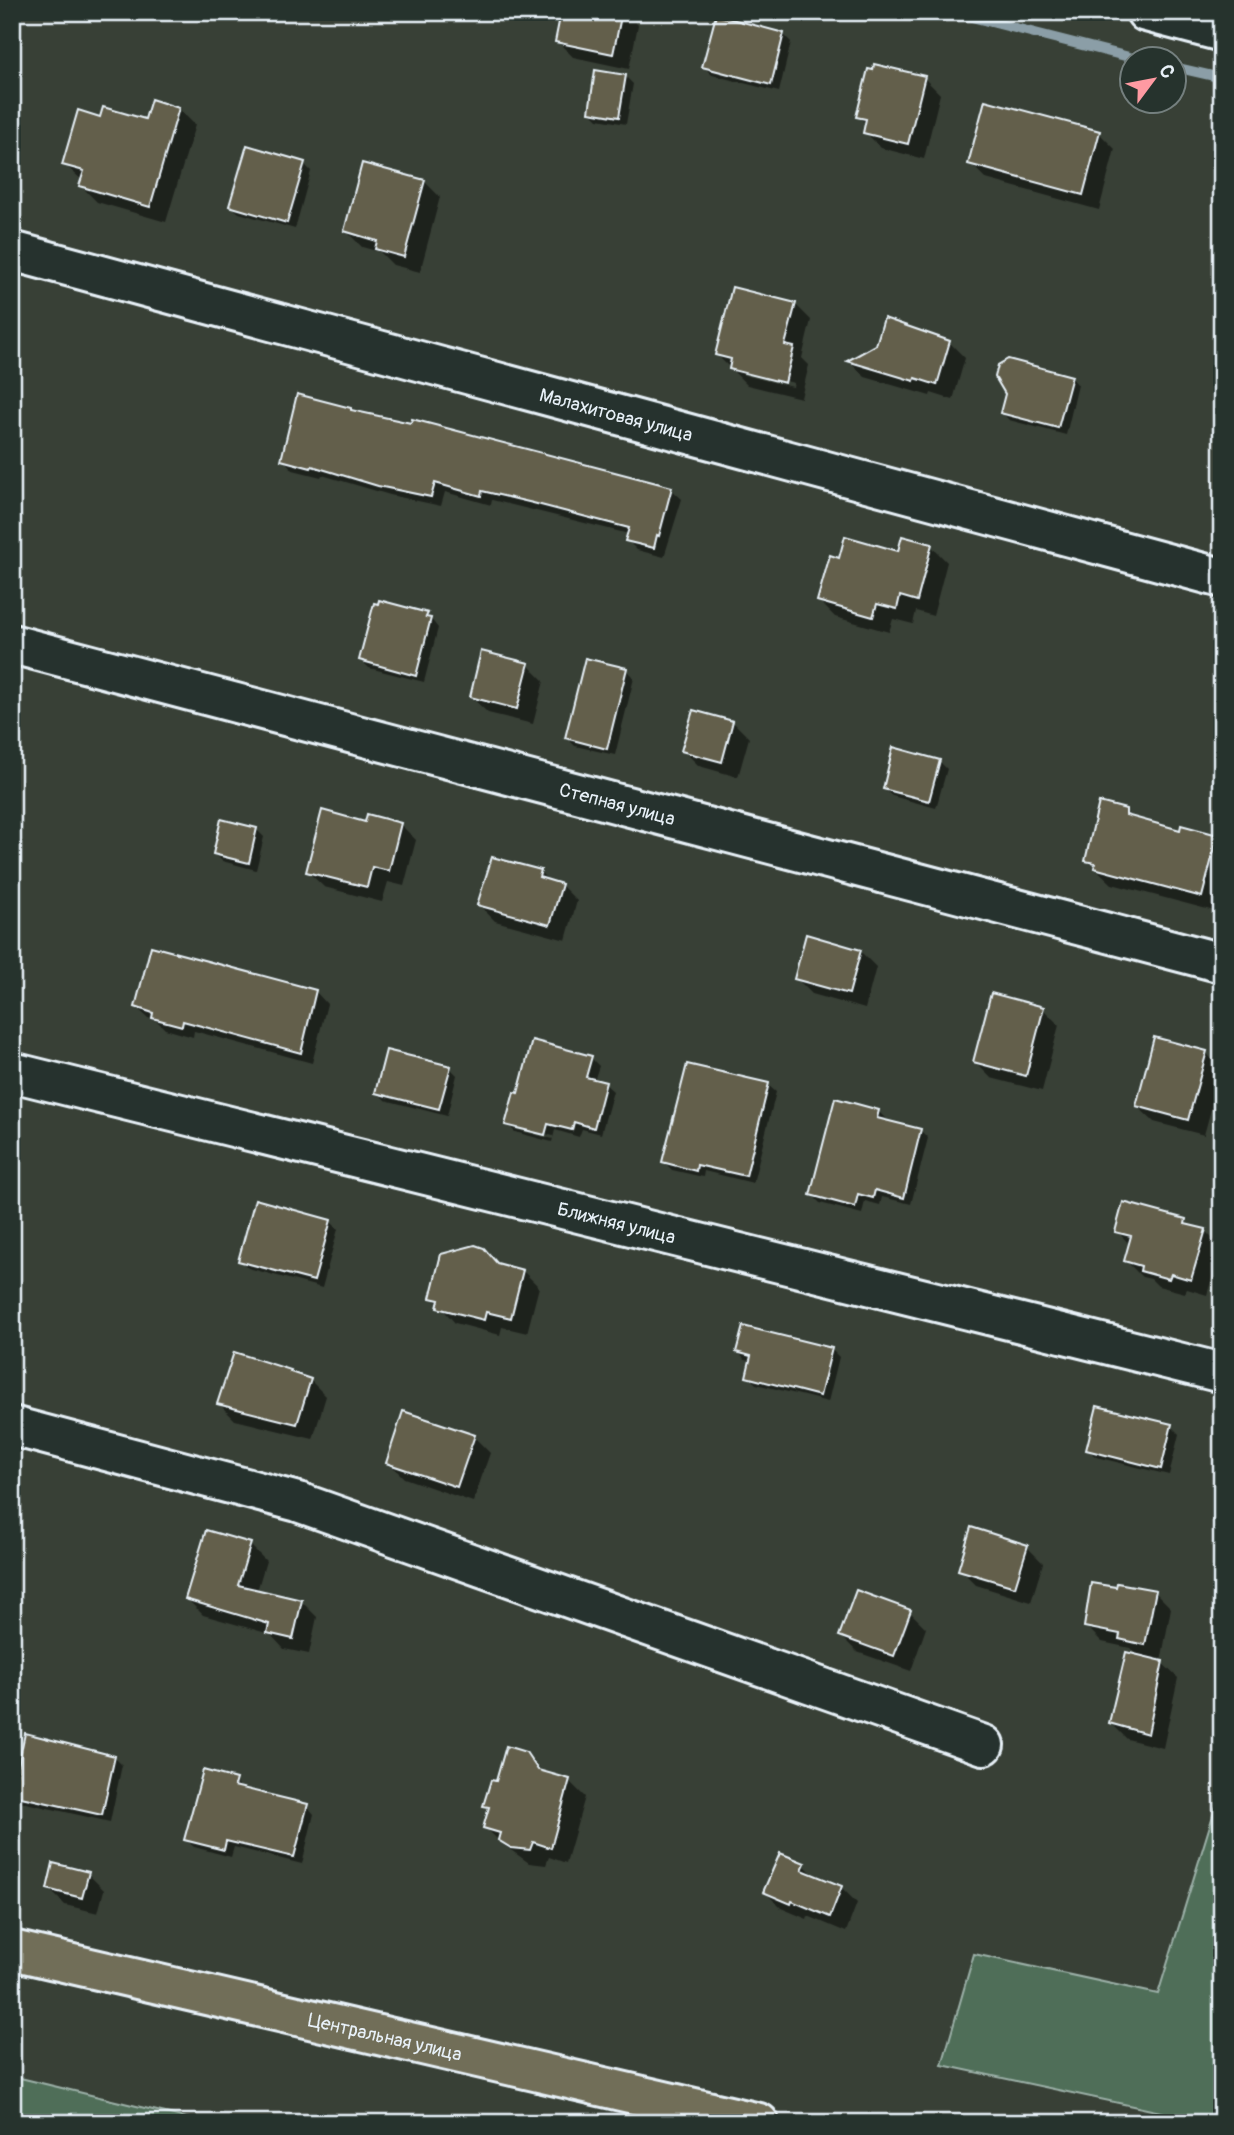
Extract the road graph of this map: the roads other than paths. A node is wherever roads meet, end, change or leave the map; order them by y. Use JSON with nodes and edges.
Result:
{"nodes":[{"id":1,"x":1146,"y":12,"type":"edge"},
{"id":2,"x":1222,"y":32,"type":"edge"},
{"id":3,"x":12,"y":251,"type":"edge"},
{"id":4,"x":1222,"y":578,"type":"edge"},
{"id":5,"x":12,"y":644,"type":"edge"},
{"id":6,"x":1222,"y":963,"type":"edge"},
{"id":7,"x":12,"y":1072,"type":"edge"},
{"id":8,"x":1222,"y":1373,"type":"edge"},
{"id":9,"x":12,"y":1426,"type":"edge"},
{"id":10,"x":984,"y":1745,"type":"dead end"},
{"id":11,"x":12,"y":1950,"type":"edge"},
{"id":12,"x":758,"y":2123,"type":"edge"}],
"edges":[{"from":1,"to":2,"type":"street"},
{"from":3,"to":4,"type":"street","name":"Малахитовая улица"},
{"from":5,"to":6,"type":"street","name":"Степная улица"},
{"from":7,"to":8,"type":"street","name":"Ближняя улица"},
{"from":9,"to":10,"type":"street"},
{"from":11,"to":12,"type":"main road","name":"Центральная улица"}]}
